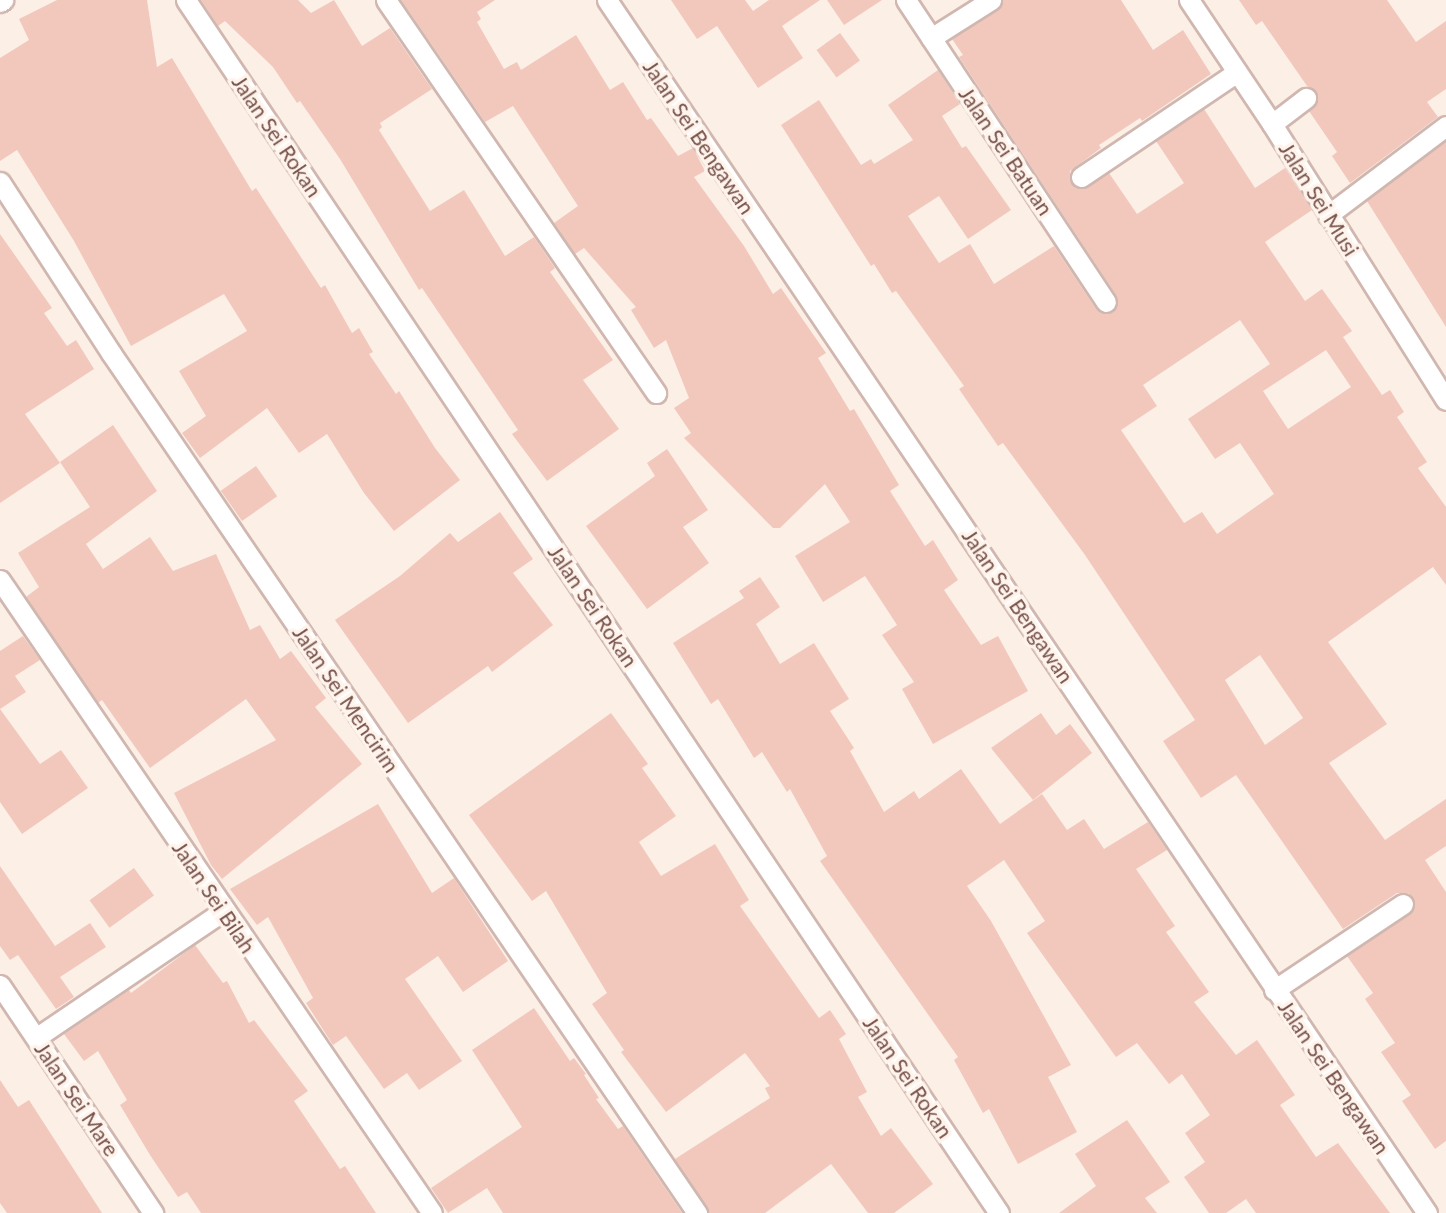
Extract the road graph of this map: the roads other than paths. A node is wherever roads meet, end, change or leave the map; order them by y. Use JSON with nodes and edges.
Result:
{"nodes":[{"id":1,"x":186,"y":0,"type":"edge"},
{"id":2,"x":386,"y":0,"type":"edge"},
{"id":3,"x":607,"y":0,"type":"edge"},
{"id":4,"x":906,"y":0,"type":"edge"},
{"id":5,"x":991,"y":0,"type":"edge"},
{"id":6,"x":1189,"y":0,"type":"edge"},
{"id":7,"x":931,"y":38,"type":"junction"},
{"id":8,"x":1237,"y":72,"type":"junction"},
{"id":9,"x":1306,"y":99,"type":"dead end"},
{"id":10,"x":1272,"y":124,"type":"junction"},
{"id":11,"x":1446,"y":126,"type":"edge"},
{"id":12,"x":1081,"y":177,"type":"dead end"},
{"id":13,"x":0,"y":182,"type":"edge"},
{"id":14,"x":1328,"y":215,"type":"junction"},
{"id":15,"x":1106,"y":302,"type":"dead end"},
{"id":16,"x":656,"y":393,"type":"dead end"},
{"id":17,"x":1446,"y":400,"type":"edge"},
{"id":18,"x":0,"y":580,"type":"edge"},
{"id":19,"x":1403,"y":904,"type":"dead end"},
{"id":20,"x":223,"y":911,"type":"junction"},
{"id":21,"x":0,"y":985,"type":"edge"},
{"id":22,"x":1274,"y":990,"type":"junction"},
{"id":23,"x":37,"y":1037,"type":"junction"},
{"id":24,"x":153,"y":1213,"type":"edge"},
{"id":25,"x":432,"y":1213,"type":"edge"},
{"id":26,"x":697,"y":1213,"type":"edge"},
{"id":27,"x":999,"y":1213,"type":"edge"},
{"id":28,"x":1427,"y":1213,"type":"edge"}],
"edges":[{"from":1,"to":27,"type":"street","name":"Jalan Sei Rokan"},
{"from":2,"to":16,"type":"street"},
{"from":3,"to":22,"type":"street","name":"Jalan Sei Bengawan"},
{"from":4,"to":7,"type":"street","name":"Jalan Sei Batuan"},
{"from":5,"to":7,"type":"street"},
{"from":6,"to":8,"type":"street","name":"Jalan Sei Musi"},
{"from":7,"to":15,"type":"street","name":"Jalan Sei Batuan"},
{"from":8,"to":10,"type":"street","name":"Jalan Sei Musi"},
{"from":8,"to":12,"type":"street"},
{"from":9,"to":10,"type":"street"},
{"from":10,"to":14,"type":"street","name":"Jalan Sei Musi"},
{"from":11,"to":14,"type":"street"},
{"from":13,"to":26,"type":"street","name":"Jalan Sei Mencirim"},
{"from":14,"to":17,"type":"street","name":"Jalan Sei Musi"},
{"from":18,"to":20,"type":"street","name":"Jalan Sei Bilah"},
{"from":19,"to":22,"type":"street"},
{"from":20,"to":23,"type":"street"},
{"from":20,"to":25,"type":"street","name":"Jalan Sei Bilah"},
{"from":21,"to":23,"type":"street","name":"Jalan Sei Mare"},
{"from":22,"to":28,"type":"street","name":"Jalan Sei Bengawan"},
{"from":23,"to":24,"type":"street","name":"Jalan Sei Mare"}]}
